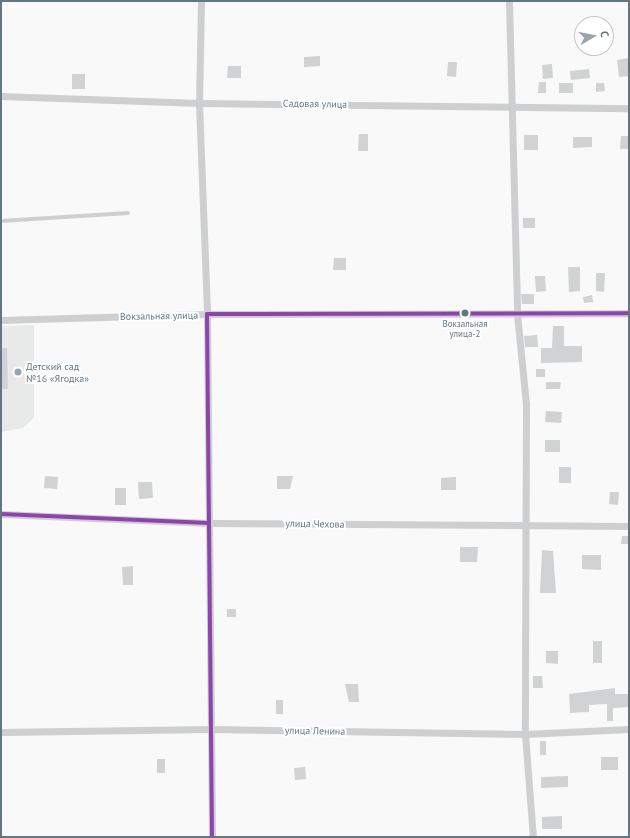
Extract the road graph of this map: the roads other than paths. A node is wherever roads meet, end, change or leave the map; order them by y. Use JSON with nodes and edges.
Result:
{"nodes":[{"id":1,"x":201,"y":1,"type":"edge"},
{"id":2,"x":509,"y":1,"type":"edge"},
{"id":3,"x":1,"y":96,"type":"edge"},
{"id":4,"x":199,"y":103,"type":"junction"},
{"id":5,"x":509,"y":107,"type":"junction"},
{"id":6,"x":629,"y":108,"type":"edge"},
{"id":7,"x":128,"y":213,"type":"dead end"},
{"id":8,"x":1,"y":221,"type":"edge"},
{"id":9,"x":629,"y":313,"type":"edge"},
{"id":10,"x":207,"y":314,"type":"junction"},
{"id":11,"x":517,"y":314,"type":"junction"},
{"id":12,"x":1,"y":320,"type":"edge"},
{"id":13,"x":1,"y":514,"type":"edge"},
{"id":14,"x":209,"y":523,"type":"junction"},
{"id":15,"x":527,"y":526,"type":"junction"},
{"id":16,"x":629,"y":526,"type":"edge"},
{"id":17,"x":211,"y":729,"type":"junction"},
{"id":18,"x":629,"y":729,"type":"edge"},
{"id":19,"x":1,"y":732,"type":"edge"},
{"id":20,"x":525,"y":734,"type":"junction"},
{"id":21,"x":212,"y":837,"type":"edge"},
{"id":22,"x":533,"y":837,"type":"edge"}],
"edges":[{"from":1,"to":4,"type":"street"},
{"from":2,"to":5,"type":"street"},
{"from":3,"to":4,"type":"street","name":"Садовая улица"},
{"from":4,"to":5,"type":"street","name":"Садовая улица"},
{"from":4,"to":10,"type":"street"},
{"from":5,"to":6,"type":"street","name":"Садовая улица"},
{"from":5,"to":11,"type":"street"},
{"from":7,"to":8,"type":"lane"},
{"from":9,"to":11,"type":"street","name":"Вокзальная улица"},
{"from":10,"to":11,"type":"street","name":"Вокзальная улица"},
{"from":10,"to":12,"type":"street","name":"Вокзальная улица"},
{"from":10,"to":14,"type":"street"},
{"from":11,"to":15,"type":"street"},
{"from":13,"to":14,"type":"street","name":"улица Чехова"},
{"from":14,"to":15,"type":"street","name":"улица Чехова"},
{"from":14,"to":17,"type":"street"},
{"from":15,"to":16,"type":"street","name":"улица Чехова"},
{"from":15,"to":20,"type":"street"},
{"from":17,"to":19,"type":"street","name":"улица Ленина"},
{"from":17,"to":20,"type":"street","name":"улица Ленина"},
{"from":17,"to":21,"type":"street"},
{"from":18,"to":20,"type":"street","name":"улица Ленина"},
{"from":20,"to":22,"type":"street"}]}
